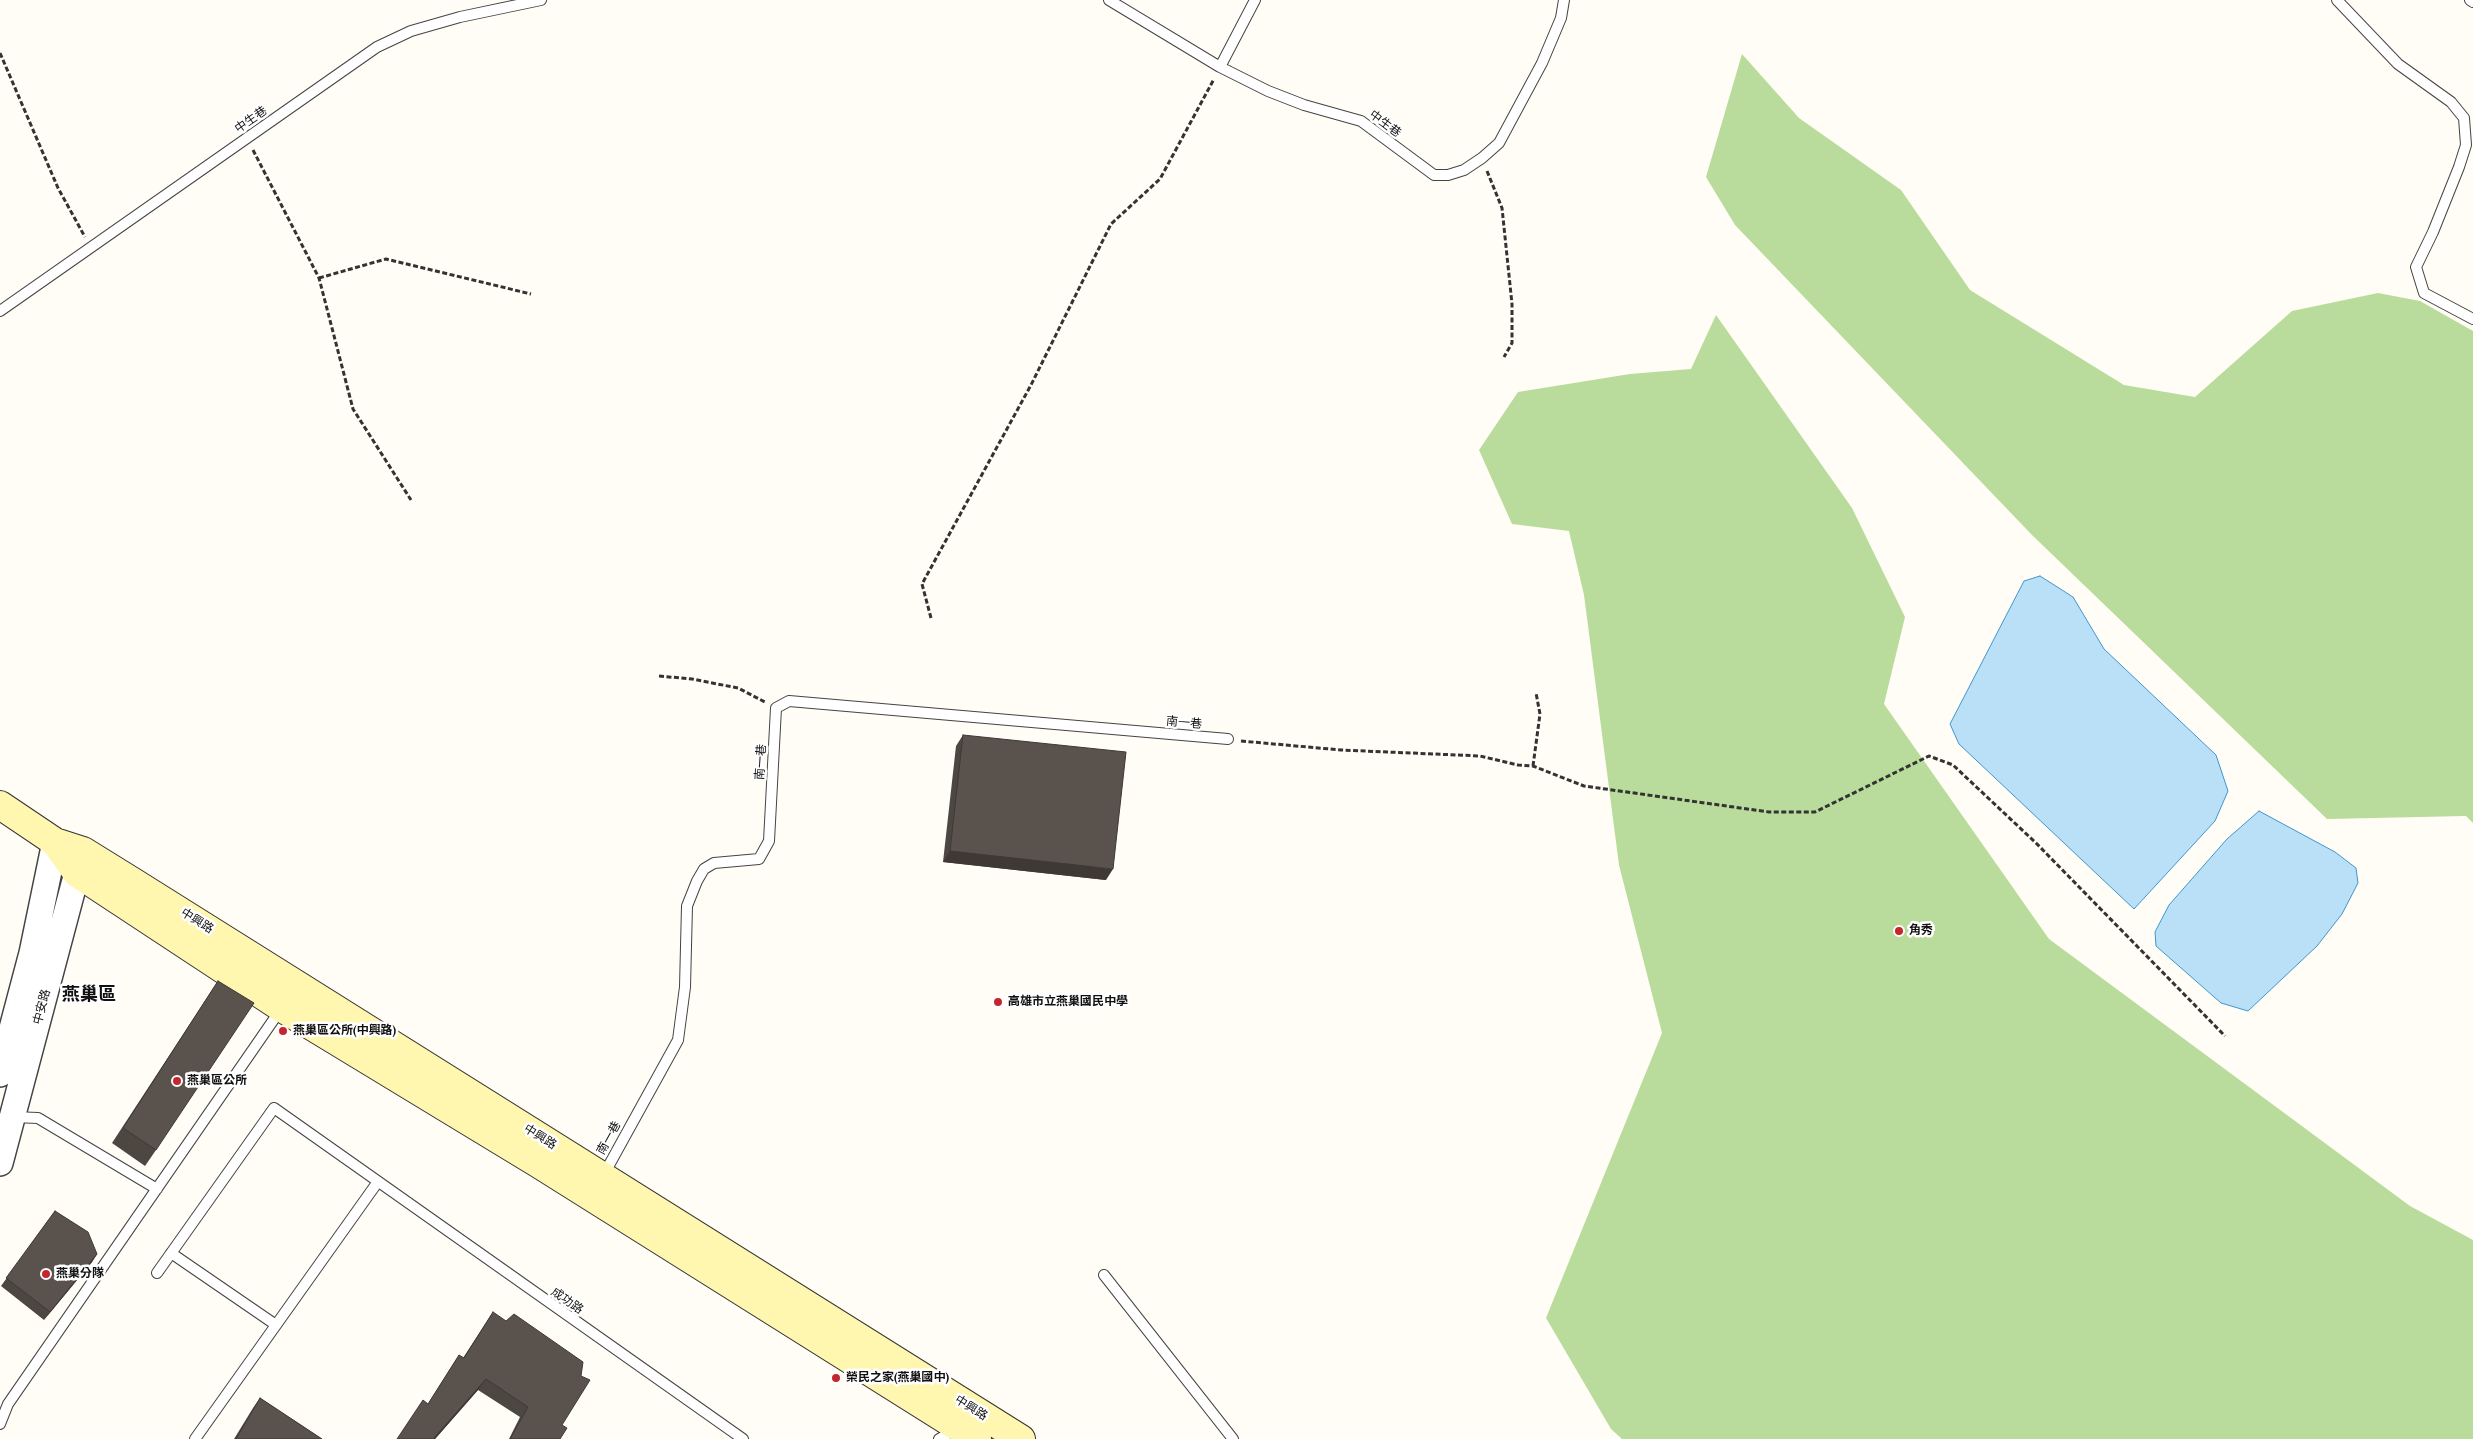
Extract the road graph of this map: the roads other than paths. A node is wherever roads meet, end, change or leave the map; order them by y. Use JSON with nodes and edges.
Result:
{"nodes":[{"id":1,"x":540,"y":0,"type":"edge"},
{"id":2,"x":1108,"y":0,"type":"edge"},
{"id":3,"x":1255,"y":0,"type":"edge"},
{"id":4,"x":1564,"y":0,"type":"edge"},
{"id":5,"x":2337,"y":0,"type":"edge"},
{"id":6,"x":2470,"y":0,"type":"edge"},
{"id":7,"x":2473,"y":2,"type":"edge"},
{"id":8,"x":1220,"y":67,"type":"junction"},
{"id":9,"x":0,"y":311,"type":"edge"},
{"id":10,"x":2473,"y":319,"type":"edge"},
{"id":11,"x":1228,"y":740,"type":"road end"},
{"id":12,"x":0,"y":805,"type":"edge"},
{"id":13,"x":55,"y":842,"type":"junction"},
{"id":14,"x":80,"y":862,"type":"junction"},
{"id":15,"x":282,"y":1008,"type":"junction"},
{"id":16,"x":0,"y":1074,"type":"edge"},
{"id":17,"x":13,"y":1117,"type":"junction"},
{"id":18,"x":2,"y":1148,"type":"edge"},
{"id":19,"x":377,"y":1183,"type":"junction"},
{"id":20,"x":596,"y":1187,"type":"junction"},
{"id":21,"x":157,"y":1189,"type":"junction"},
{"id":22,"x":171,"y":1253,"type":"junction"},
{"id":23,"x":157,"y":1273,"type":"dead end"},
{"id":24,"x":1104,"y":1275,"type":"dead end"},
{"id":25,"x":276,"y":1325,"type":"junction"},
{"id":26,"x":0,"y":1424,"type":"edge"},
{"id":27,"x":963,"y":1427,"type":"edge"},
{"id":28,"x":195,"y":1439,"type":"edge"},
{"id":29,"x":743,"y":1439,"type":"edge"},
{"id":30,"x":1021,"y":1439,"type":"edge"},
{"id":31,"x":1233,"y":1439,"type":"edge"}],
"edges":[{"from":1,"to":9,"type":"lane","name":"中生巷"},
{"from":2,"to":8,"type":"lane","name":"中生巷"},
{"from":3,"to":8,"type":"lane"},
{"from":4,"to":8,"type":"lane","name":"中生巷"},
{"from":5,"to":10,"type":"lane"},
{"from":6,"to":7,"type":"lane"},
{"from":11,"to":20,"type":"lane","name":"南一巷"},
{"from":12,"to":13,"type":"main road","name":"中興路"},
{"from":13,"to":14,"type":"main road","name":"中興路"},
{"from":13,"to":16,"type":"street","name":"中安路"},
{"from":14,"to":15,"type":"main road","name":"中興路"},
{"from":14,"to":17,"type":"street","name":"中安路"},
{"from":14,"to":20,"type":"main road","name":"中興路"},
{"from":15,"to":20,"type":"main road","name":"中興路"},
{"from":15,"to":21,"type":"lane"},
{"from":17,"to":18,"type":"street","name":"中安路"},
{"from":17,"to":21,"type":"lane"},
{"from":19,"to":22,"type":"lane","name":"成功路"},
{"from":19,"to":25,"type":"lane"},
{"from":19,"to":29,"type":"lane","name":"成功路"},
{"from":20,"to":27,"type":"main road","name":"中興路"},
{"from":21,"to":26,"type":"lane"},
{"from":22,"to":23,"type":"lane","name":"成功路"},
{"from":22,"to":25,"type":"lane"},
{"from":24,"to":31,"type":"lane"},
{"from":25,"to":28,"type":"lane"},
{"from":27,"to":30,"type":"main road","name":"中興路"}]}
